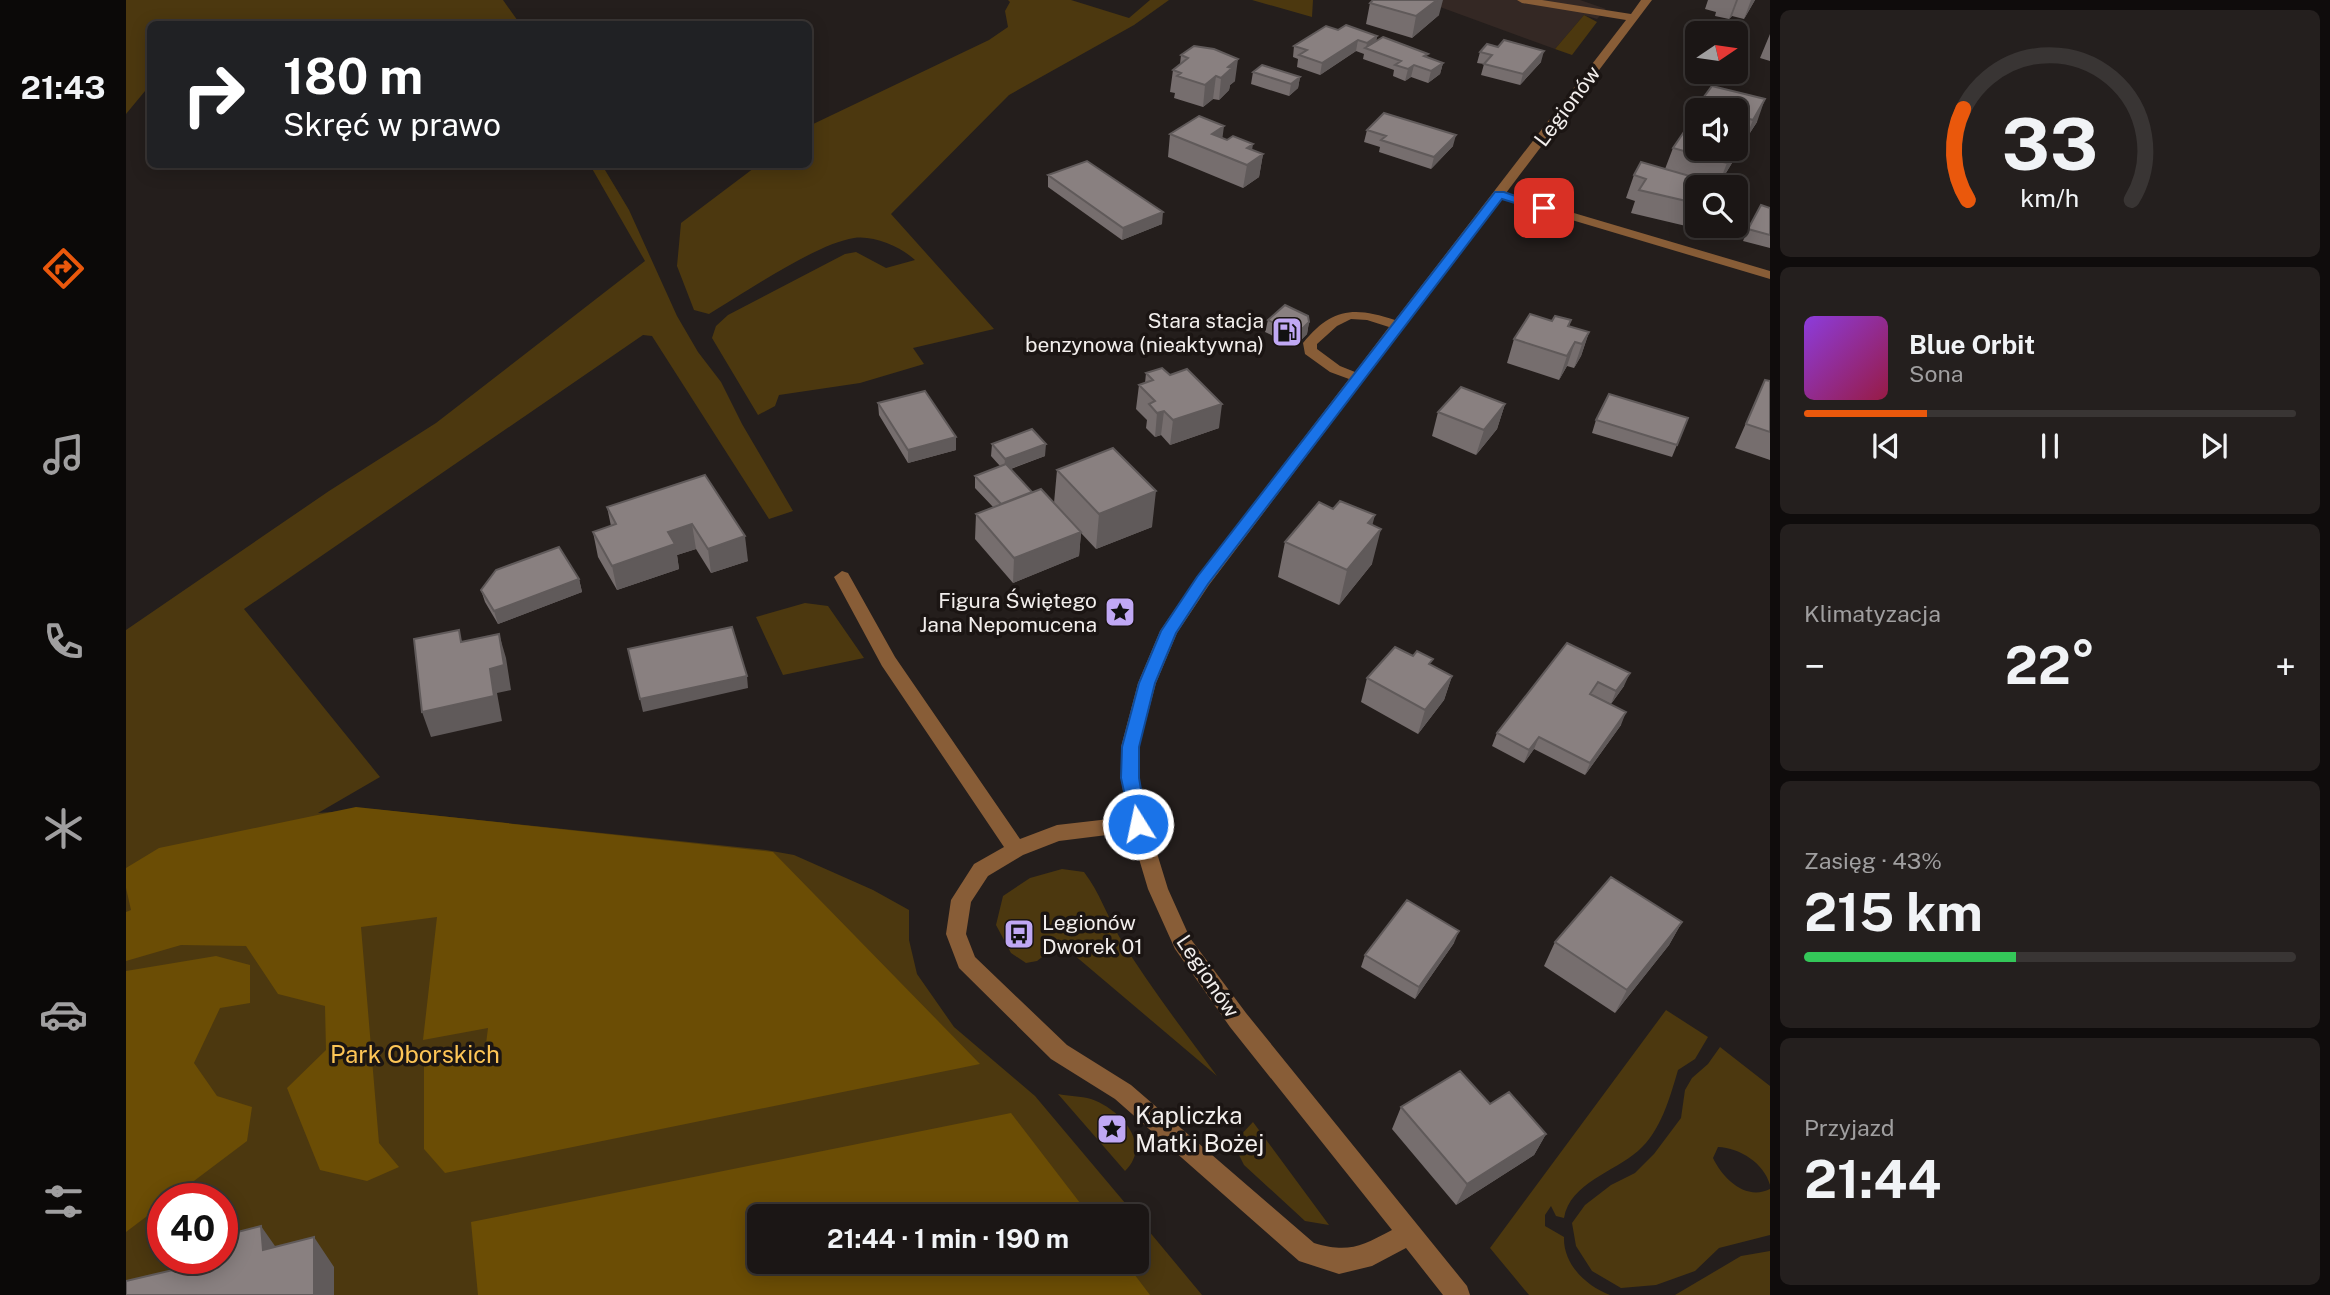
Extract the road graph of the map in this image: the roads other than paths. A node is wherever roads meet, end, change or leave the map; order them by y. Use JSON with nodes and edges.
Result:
{"nodes":[{"id":1,"x":1522,"y":0,"type":"edge"},
{"id":2,"x":1597,"y":0,"type":"edge"},
{"id":3,"x":1640,"y":10,"type":"edge"},
{"id":4,"x":1500,"y":195,"type":"junction"},
{"id":5,"x":1770,"y":275,"type":"edge"},
{"id":6,"x":1399,"y":326,"type":"junction"},
{"id":7,"x":1359,"y":378,"type":"junction"},
{"id":8,"x":842,"y":577,"type":"dead end"},
{"id":9,"x":1138,"y":824,"type":"junction"},
{"id":10,"x":1016,"y":849,"type":"junction"},
{"id":11,"x":1410,"y":1233,"type":"junction"},
{"id":12,"x":1458,"y":1295,"type":"edge"}],
"edges":[{"from":1,"to":3,"type":"street"},
{"from":2,"to":3,"type":"street"},
{"from":3,"to":4,"type":"street","name":"Legionów"},
{"from":4,"to":5,"type":"street"},
{"from":4,"to":6,"type":"street","name":"Legionów"},
{"from":6,"to":7,"type":"street","name":"Legionów"},
{"from":6,"to":7,"type":"street"},
{"from":7,"to":9,"type":"street","name":"Legionów"},
{"from":8,"to":10,"type":"street"},
{"from":9,"to":10,"type":"street"},
{"from":9,"to":11,"type":"street","name":"Legionów"},
{"from":10,"to":11,"type":"street"},
{"from":11,"to":12,"type":"street","name":"Legionów"}]}
